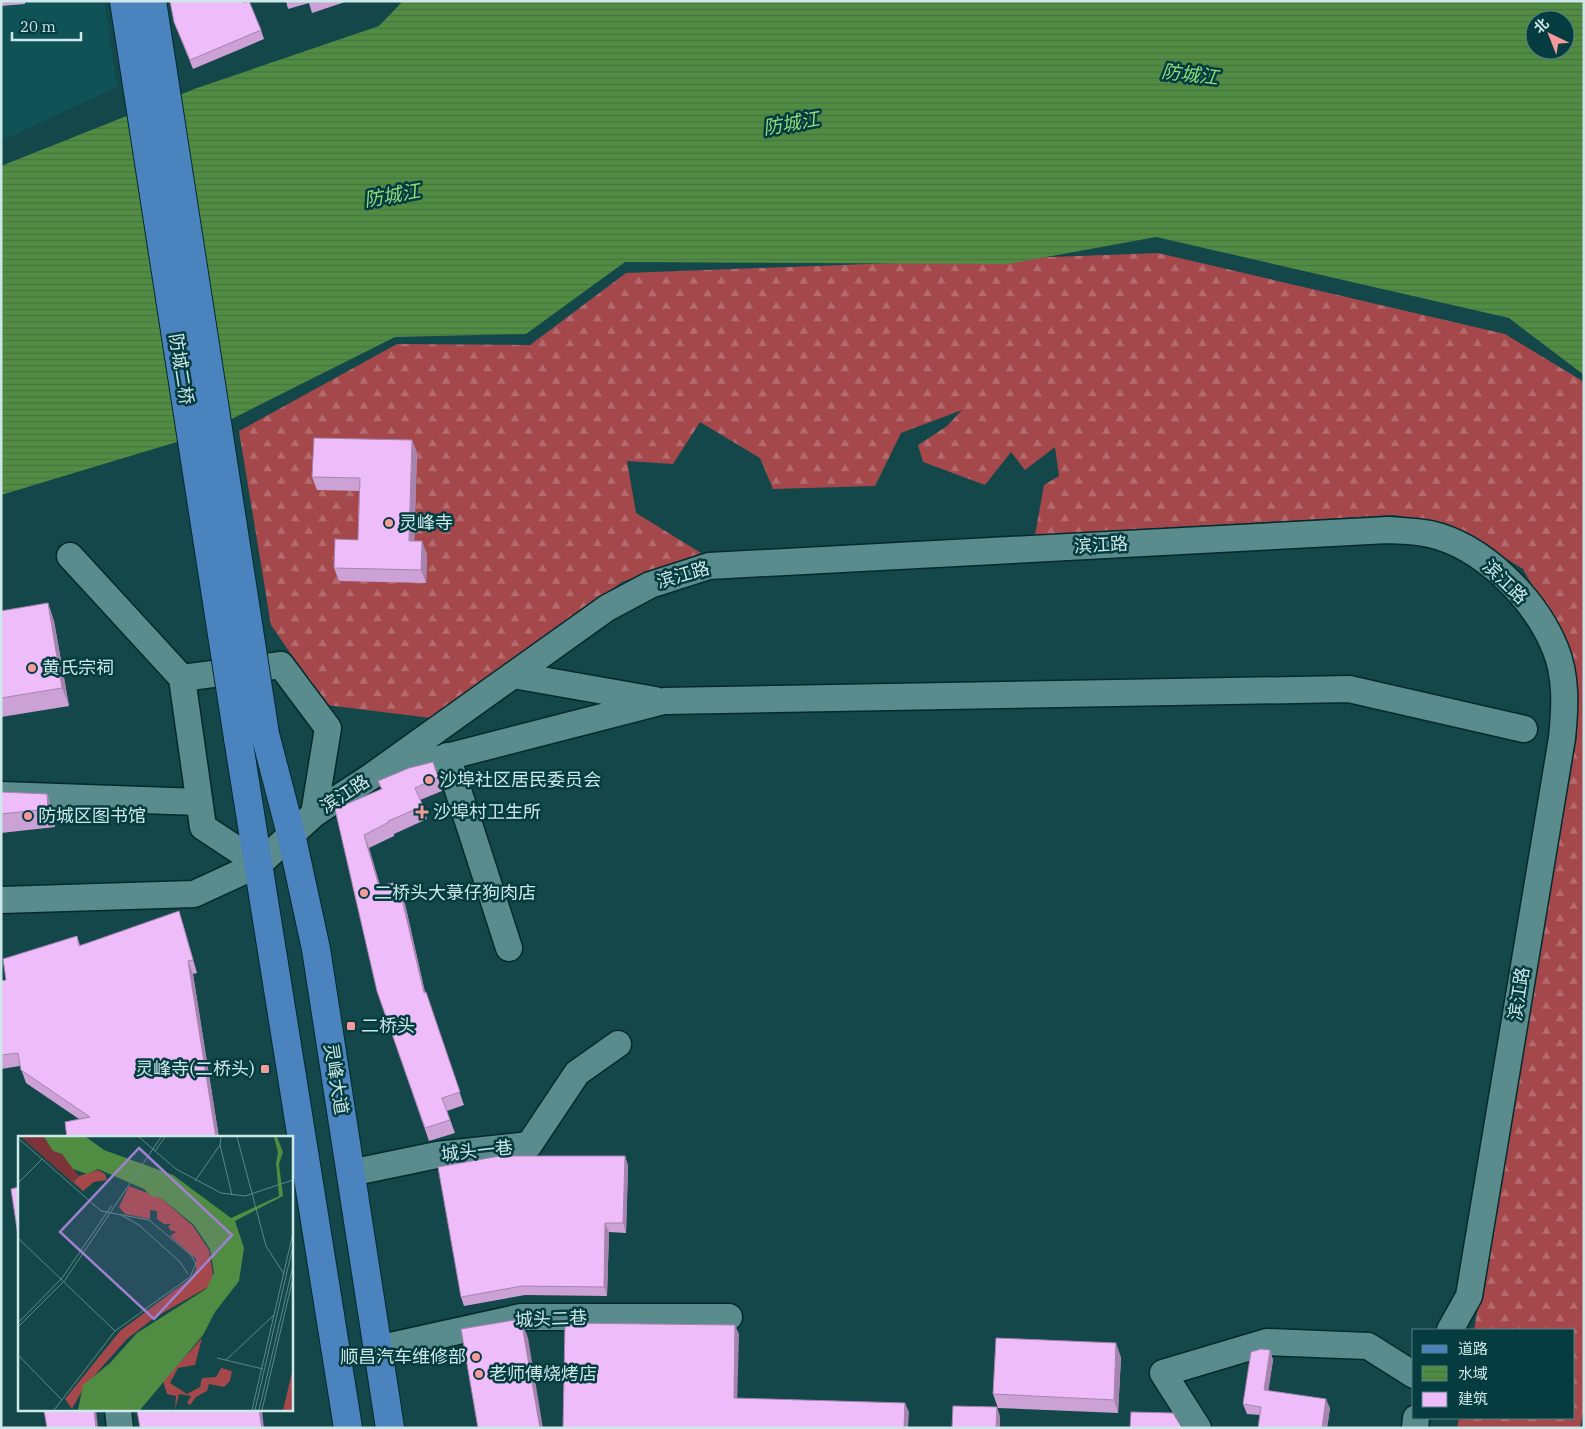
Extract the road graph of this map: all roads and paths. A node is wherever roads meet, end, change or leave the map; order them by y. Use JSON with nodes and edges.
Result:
{"nodes":[{"id":1,"x":124,"y":1,"type":"edge"},
{"id":2,"x":152,"y":1,"type":"edge"},
{"id":3,"x":70,"y":556,"type":"dead end"},
{"id":4,"x":513,"y":675,"type":"junction"},
{"id":5,"x":182,"y":678,"type":"junction"},
{"id":6,"x":664,"y":702,"type":"junction"},
{"id":7,"x":1524,"y":729,"type":"dead end"},
{"id":8,"x":265,"y":734,"type":"joint"},
{"id":9,"x":447,"y":756,"type":"junction"},
{"id":10,"x":372,"y":776,"type":"junction"},
{"id":11,"x":1,"y":795,"type":"edge"},
{"id":12,"x":198,"y":802,"type":"junction"},
{"id":13,"x":314,"y":814,"type":"junction"},
{"id":14,"x":291,"y":834,"type":"junction"},
{"id":15,"x":259,"y":864,"type":"junction"},
{"id":16,"x":1,"y":900,"type":"edge"},
{"id":17,"x":510,"y":948,"type":"dead end"},
{"id":18,"x":618,"y":1044,"type":"dead end"},
{"id":19,"x":298,"y":1140,"type":"edge"},
{"id":20,"x":350,"y":1173,"type":"junction"},
{"id":21,"x":729,"y":1317,"type":"dead end"},
{"id":22,"x":1451,"y":1329,"type":"edge"},
{"id":23,"x":378,"y":1349,"type":"junction"},
{"id":24,"x":1412,"y":1375,"type":"edge"},
{"id":25,"x":118,"y":1412,"type":"edge"},
{"id":26,"x":120,"y":1428,"type":"edge"},
{"id":27,"x":348,"y":1428,"type":"edge"},
{"id":28,"x":390,"y":1428,"type":"edge"},
{"id":29,"x":1198,"y":1428,"type":"edge"}],
"edges":[{"from":1,"to":15,"type":"main road","name":"防城二桥","bridge":true},
{"from":2,"to":8,"type":"main road","name":"防城二桥","bridge":true},
{"from":3,"to":5,"type":"street"},
{"from":4,"to":6,"type":"street"},
{"from":4,"to":10,"type":"street","name":"滨江路"},
{"from":4,"to":22,"type":"street","name":"滨江路"},
{"from":5,"to":12,"type":"street"},
{"from":5,"to":13,"type":"street"},
{"from":6,"to":7,"type":"street"},
{"from":6,"to":9,"type":"street"},
{"from":8,"to":14,"type":"main road","name":"灵峰大道"},
{"from":9,"to":10,"type":"street"},
{"from":9,"to":17,"type":"street"},
{"from":10,"to":13,"type":"street","name":"滨江路"},
{"from":11,"to":12,"type":"street"},
{"from":12,"to":15,"type":"street"},
{"from":13,"to":14,"type":"street","name":"滨江路"},
{"from":14,"to":15,"type":"street","name":"滨江路"},
{"from":14,"to":20,"type":"main road","name":"灵峰大道"},
{"from":15,"to":16,"type":"street","name":"滨江路"},
{"from":15,"to":19,"type":"main road"},
{"from":18,"to":20,"type":"street","name":"城头一巷"},
{"from":19,"to":27,"type":"main road"},
{"from":20,"to":23,"type":"main road","name":"灵峰大道"},
{"from":21,"to":23,"type":"street","name":"城头二巷"},
{"from":23,"to":28,"type":"main road","name":"灵峰大道"},
{"from":24,"to":29,"type":"street"},
{"from":25,"to":26,"type":"street"}]}
